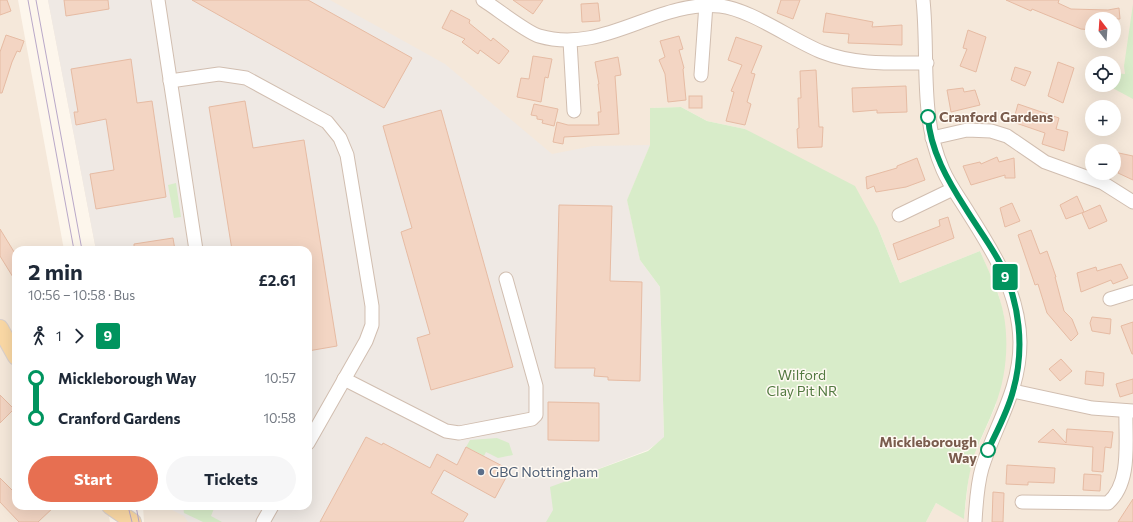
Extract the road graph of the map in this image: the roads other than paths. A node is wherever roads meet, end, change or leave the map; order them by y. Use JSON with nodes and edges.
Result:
{"nodes":[{"id":1,"x":158,"y":0,"type":"edge"},
{"id":2,"x":483,"y":0,"type":"edge"},
{"id":3,"x":923,"y":0,"type":"edge"},
{"id":4,"x":706,"y":4,"type":"junction"},
{"id":5,"x":570,"y":41,"type":"junction"},
{"id":6,"x":926,"y":63,"type":"junction"},
{"id":7,"x":701,"y":75,"type":"dead end"},
{"id":8,"x":170,"y":81,"type":"junction"},
{"id":9,"x":574,"y":111,"type":"dead end"},
{"id":10,"x":932,"y":138,"type":"junction"},
{"id":11,"x":953,"y":189,"type":"junction"},
{"id":12,"x":1133,"y":202,"type":"edge"},
{"id":13,"x":899,"y":216,"type":"dead end"},
{"id":14,"x":195,"y":246,"type":"edge"},
{"id":15,"x":506,"y":279,"type":"dead end"},
{"id":16,"x":1133,"y":292,"type":"edge"},
{"id":17,"x":1110,"y":299,"type":"dead end"},
{"id":18,"x":1,"y":331,"type":"edge"},
{"id":19,"x":12,"y":350,"type":"edge"},
{"id":20,"x":344,"y":379,"type":"junction"},
{"id":21,"x":1013,"y":391,"type":"junction"},
{"id":22,"x":1129,"y":411,"type":"edge"},
{"id":23,"x":312,"y":436,"type":"edge"},
{"id":24,"x":1022,"y":502,"type":"dead end"},
{"id":25,"x":116,"y":510,"type":"edge"},
{"id":26,"x":270,"y":510,"type":"edge"},
{"id":27,"x":133,"y":522,"type":"edge"},
{"id":28,"x":263,"y":522,"type":"edge"},
{"id":29,"x":975,"y":522,"type":"edge"}],
"edges":[{"from":1,"to":8,"type":"street"},
{"from":2,"to":5,"type":"street"},
{"from":3,"to":6,"type":"street"},
{"from":4,"to":5,"type":"street"},
{"from":4,"to":6,"type":"street"},
{"from":4,"to":7,"type":"street"},
{"from":5,"to":9,"type":"street"},
{"from":6,"to":10,"type":"street"},
{"from":8,"to":14,"type":"street"},
{"from":8,"to":20,"type":"street"},
{"from":10,"to":11,"type":"street"},
{"from":10,"to":12,"type":"street"},
{"from":11,"to":13,"type":"street"},
{"from":11,"to":21,"type":"street"},
{"from":15,"to":20,"type":"street"},
{"from":16,"to":17,"type":"street"},
{"from":18,"to":19,"type":"main road"},
{"from":20,"to":23,"type":"street"},
{"from":21,"to":22,"type":"street"},
{"from":21,"to":29,"type":"street"},
{"from":22,"to":24,"type":"street"},
{"from":25,"to":27,"type":"main road"},
{"from":26,"to":28,"type":"street"}]}
